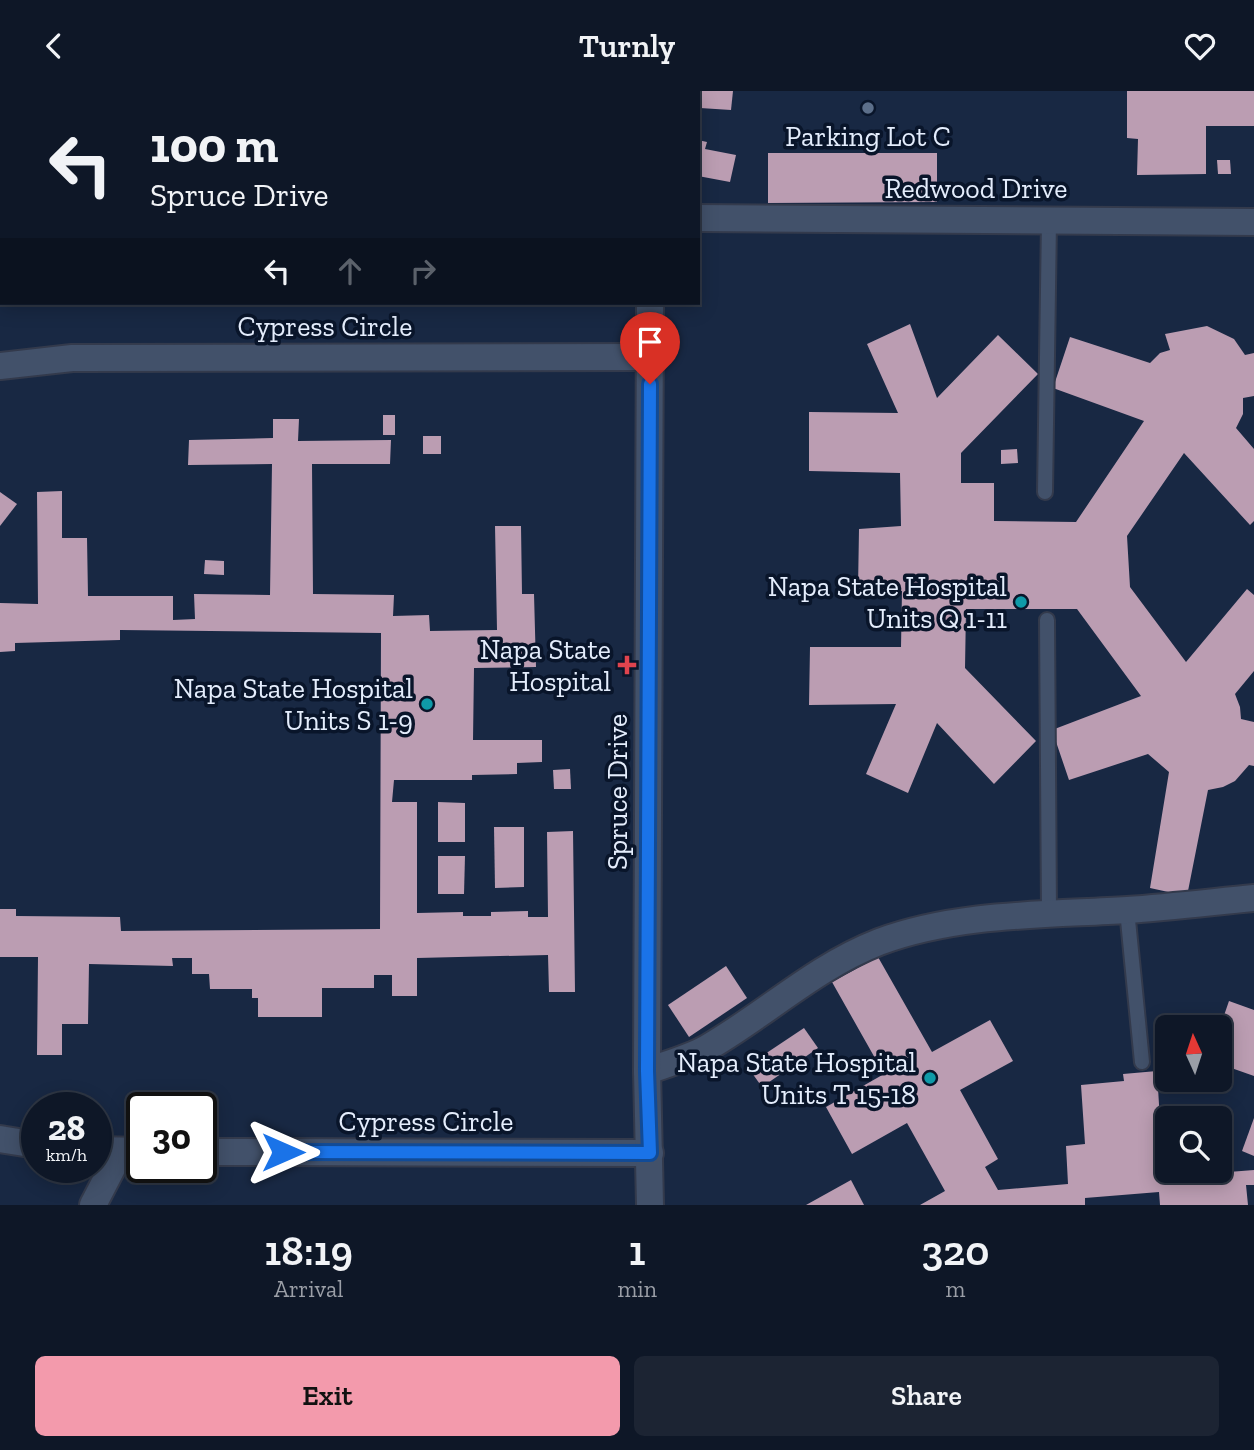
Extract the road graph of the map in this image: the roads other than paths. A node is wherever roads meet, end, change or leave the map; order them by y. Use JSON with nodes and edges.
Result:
{"nodes":[{"id":1,"x":700,"y":218,"type":"edge"},
{"id":2,"x":1049,"y":221,"type":"junction"},
{"id":3,"x":1254,"y":222,"type":"edge"},
{"id":4,"x":650,"y":305,"type":"edge"},
{"id":5,"x":650,"y":357,"type":"junction"},
{"id":6,"x":0,"y":366,"type":"edge"},
{"id":7,"x":1045,"y":492,"type":"dead end"},
{"id":8,"x":1046,"y":620,"type":"dead end"},
{"id":9,"x":1254,"y":898,"type":"edge"},
{"id":10,"x":1127,"y":910,"type":"junction"},
{"id":11,"x":1049,"y":914,"type":"junction"},
{"id":12,"x":1142,"y":1062,"type":"dead end"},
{"id":13,"x":647,"y":1071,"type":"junction"},
{"id":14,"x":0,"y":1139,"type":"edge"},
{"id":15,"x":21,"y":1142,"type":"edge"},
{"id":16,"x":120,"y":1151,"type":"edge"},
{"id":17,"x":217,"y":1152,"type":"edge"},
{"id":18,"x":650,"y":1153,"type":"junction"},
{"id":19,"x":93,"y":1205,"type":"edge"},
{"id":20,"x":650,"y":1205,"type":"edge"}],
"edges":[{"from":1,"to":2,"type":"street","name":"Redwood Drive"},
{"from":2,"to":3,"type":"street","name":"Redwood Drive"},
{"from":2,"to":7,"type":"lane"},
{"from":4,"to":5,"type":"street","name":"Spruce Drive"},
{"from":5,"to":6,"type":"street","name":"Cypress Circle"},
{"from":5,"to":13,"type":"street","name":"Spruce Drive"},
{"from":8,"to":11,"type":"lane"},
{"from":9,"to":10,"type":"street"},
{"from":10,"to":11,"type":"street"},
{"from":10,"to":12,"type":"lane"},
{"from":11,"to":13,"type":"street"},
{"from":13,"to":18,"type":"street","name":"Spruce Drive"},
{"from":14,"to":15,"type":"street"},
{"from":16,"to":19,"type":"street"},
{"from":17,"to":18,"type":"street","name":"Cypress Circle"},
{"from":18,"to":20,"type":"street","name":"Spruce Drive"}]}
